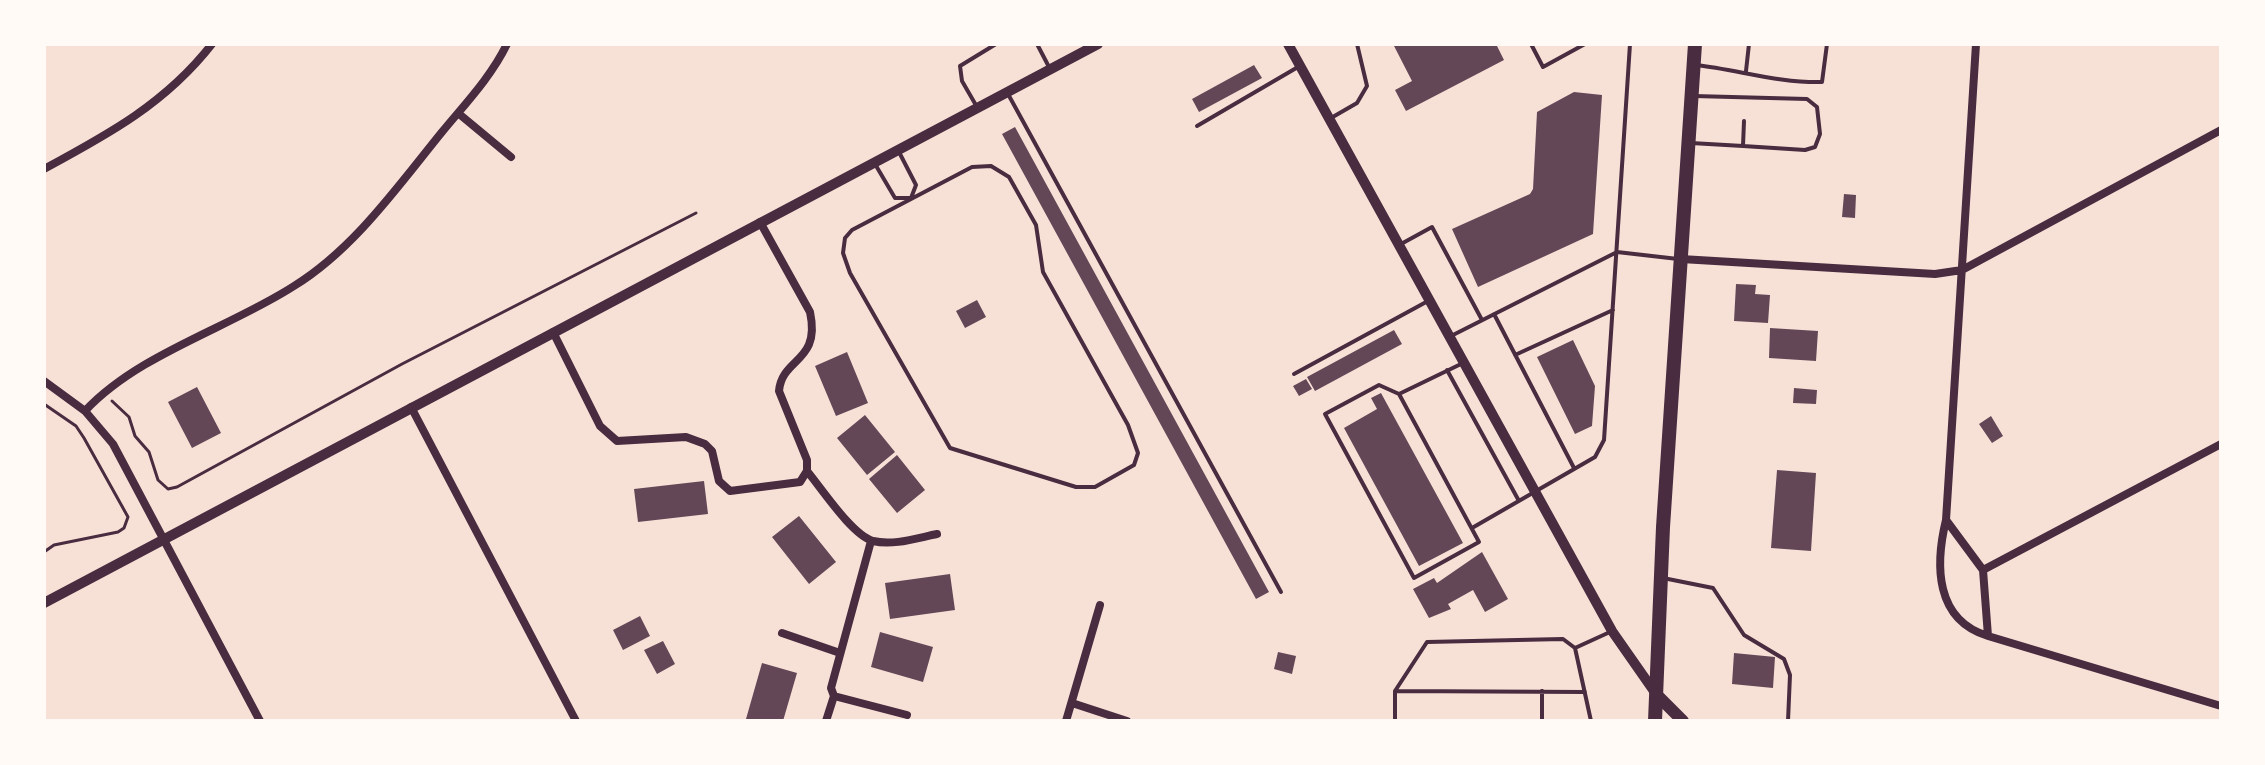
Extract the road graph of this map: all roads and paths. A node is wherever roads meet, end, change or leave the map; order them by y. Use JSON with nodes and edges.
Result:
{"nodes":[{"id":1,"x":212,"y":44,"type":"edge"},
{"id":2,"x":507,"y":44,"type":"edge"},
{"id":3,"x":996,"y":44,"type":"edge"},
{"id":4,"x":1037,"y":44,"type":"edge"},
{"id":5,"x":1098,"y":44,"type":"edge"},
{"id":6,"x":1288,"y":44,"type":"edge"},
{"id":7,"x":1357,"y":44,"type":"edge"},
{"id":8,"x":1531,"y":44,"type":"edge"},
{"id":9,"x":1585,"y":44,"type":"edge"},
{"id":10,"x":1630,"y":44,"type":"edge"},
{"id":11,"x":1695,"y":44,"type":"edge"},
{"id":12,"x":1749,"y":44,"type":"edge"},
{"id":13,"x":1827,"y":44,"type":"edge"},
{"id":14,"x":1976,"y":44,"type":"edge"},
{"id":15,"x":1693,"y":65,"type":"junction"},
{"id":16,"x":1300,"y":66,"type":"junction"},
{"id":17,"x":1050,"y":69,"type":"junction"},
{"id":18,"x":1746,"y":71,"type":"junction"},
{"id":19,"x":1007,"y":91,"type":"junction"},
{"id":20,"x":1691,"y":96,"type":"junction"},
{"id":21,"x":977,"y":107,"type":"junction"},
{"id":22,"x":458,"y":113,"type":"junction"},
{"id":23,"x":1329,"y":119,"type":"junction"},
{"id":24,"x":1744,"y":121,"type":"dead end"},
{"id":25,"x":1197,"y":126,"type":"dead end"},
{"id":26,"x":2221,"y":130,"type":"edge"},
{"id":27,"x":1688,"y":143,"type":"junction"},
{"id":28,"x":1743,"y":146,"type":"junction"},
{"id":29,"x":898,"y":150,"type":"junction"},
{"id":30,"x":511,"y":157,"type":"dead end"},
{"id":31,"x":874,"y":162,"type":"junction"},
{"id":32,"x":44,"y":169,"type":"edge"},
{"id":33,"x":911,"y":198,"type":"junction"},
{"id":34,"x":696,"y":213,"type":"dead end"},
{"id":35,"x":760,"y":222,"type":"junction"},
{"id":36,"x":1397,"y":246,"type":"junction"},
{"id":37,"x":1617,"y":252,"type":"junction"},
{"id":38,"x":1681,"y":259,"type":"junction"},
{"id":39,"x":1962,"y":270,"type":"junction"},
{"id":40,"x":1428,"y":301,"type":"junction"},
{"id":41,"x":1613,"y":310,"type":"junction"},
{"id":42,"x":1494,"y":314,"type":"junction"},
{"id":43,"x":1482,"y":320,"type":"junction"},
{"id":44,"x":553,"y":332,"type":"junction"},
{"id":45,"x":1448,"y":337,"type":"junction"},
{"id":46,"x":1515,"y":355,"type":"junction"},
{"id":47,"x":1463,"y":362,"type":"junction"},
{"id":48,"x":1447,"y":370,"type":"junction"},
{"id":49,"x":1294,"y":374,"type":"dead end"},
{"id":50,"x":44,"y":381,"type":"edge"},
{"id":51,"x":104,"y":392,"type":"junction"},
{"id":52,"x":1399,"y":394,"type":"junction"},
{"id":53,"x":44,"y":404,"type":"edge"},
{"id":54,"x":411,"y":407,"type":"junction"},
{"id":55,"x":85,"y":411,"type":"junction"},
{"id":56,"x":2221,"y":444,"type":"edge"},
{"id":57,"x":1575,"y":469,"type":"junction"},
{"id":58,"x":807,"y":471,"type":"junction"},
{"id":59,"x":1534,"y":492,"type":"junction"},
{"id":60,"x":1519,"y":501,"type":"junction"},
{"id":61,"x":1946,"y":520,"type":"junction"},
{"id":62,"x":1472,"y":528,"type":"junction"},
{"id":63,"x":937,"y":534,"type":"dead end"},
{"id":64,"x":164,"y":539,"type":"junction"},
{"id":65,"x":871,"y":541,"type":"junction"},
{"id":66,"x":44,"y":552,"type":"edge"},
{"id":67,"x":1983,"y":570,"type":"junction"},
{"id":68,"x":1661,"y":577,"type":"junction"},
{"id":69,"x":1281,"y":592,"type":"dead end"},
{"id":70,"x":44,"y":603,"type":"edge"},
{"id":71,"x":1100,"y":605,"type":"dead end"},
{"id":72,"x":1612,"y":631,"type":"junction"},
{"id":73,"x":782,"y":633,"type":"dead end"},
{"id":74,"x":1988,"y":636,"type":"junction"},
{"id":75,"x":1575,"y":648,"type":"junction"},
{"id":76,"x":840,"y":653,"type":"junction"},
{"id":77,"x":1395,"y":691,"type":"junction"},
{"id":78,"x":1542,"y":691,"type":"junction"},
{"id":79,"x":1585,"y":692,"type":"junction"},
{"id":80,"x":1656,"y":694,"type":"junction"},
{"id":81,"x":834,"y":696,"type":"junction"},
{"id":82,"x":1072,"y":703,"type":"junction"},
{"id":83,"x":2221,"y":706,"type":"edge"},
{"id":84,"x":907,"y":715,"type":"dead end"},
{"id":85,"x":260,"y":721,"type":"edge"},
{"id":86,"x":576,"y":721,"type":"edge"},
{"id":87,"x":826,"y":721,"type":"edge"},
{"id":88,"x":1066,"y":721,"type":"edge"},
{"id":89,"x":1127,"y":721,"type":"edge"},
{"id":90,"x":1395,"y":721,"type":"edge"},
{"id":91,"x":1542,"y":721,"type":"edge"},
{"id":92,"x":1591,"y":721,"type":"edge"},
{"id":93,"x":1655,"y":721,"type":"edge"},
{"id":94,"x":1683,"y":721,"type":"edge"},
{"id":95,"x":1788,"y":721,"type":"edge"}],
"edges":[{"from":1,"to":32,"type":"street"},
{"from":2,"to":22,"type":"street"},
{"from":3,"to":21,"type":"lane"},
{"from":4,"to":17,"type":"lane"},
{"from":5,"to":17,"type":"street"},
{"from":6,"to":16,"type":"street"},
{"from":7,"to":23,"type":"lane"},
{"from":8,"to":9,"type":"lane"},
{"from":10,"to":37,"type":"lane"},
{"from":11,"to":15,"type":"main road"},
{"from":12,"to":18,"type":"lane"},
{"from":13,"to":18,"type":"lane"},
{"from":14,"to":39,"type":"street"},
{"from":15,"to":18,"type":"lane"},
{"from":15,"to":20,"type":"main road"},
{"from":16,"to":23,"type":"street"},
{"from":16,"to":25,"type":"lane"},
{"from":17,"to":19,"type":"street"},
{"from":19,"to":21,"type":"street"},
{"from":19,"to":69,"type":"lane"},
{"from":20,"to":27,"type":"main road"},
{"from":20,"to":28,"type":"lane"},
{"from":21,"to":29,"type":"street"},
{"from":22,"to":30,"type":"street"},
{"from":22,"to":51,"type":"street"},
{"from":23,"to":36,"type":"street"},
{"from":24,"to":28,"type":"lane"},
{"from":26,"to":39,"type":"street"},
{"from":27,"to":28,"type":"lane"},
{"from":27,"to":38,"type":"main road"},
{"from":29,"to":31,"type":"street"},
{"from":29,"to":33,"type":"lane"},
{"from":31,"to":33,"type":"lane"},
{"from":31,"to":35,"type":"street"},
{"from":33,"to":33,"type":"lane"},
{"from":34,"to":51,"type":"path"},
{"from":35,"to":44,"type":"street"},
{"from":35,"to":58,"type":"street"},
{"from":36,"to":40,"type":"street"},
{"from":36,"to":43,"type":"lane"},
{"from":37,"to":38,"type":"lane"},
{"from":37,"to":41,"type":"lane"},
{"from":37,"to":42,"type":"lane"},
{"from":38,"to":39,"type":"street"},
{"from":38,"to":68,"type":"main road"},
{"from":39,"to":61,"type":"street"},
{"from":40,"to":45,"type":"street"},
{"from":40,"to":49,"type":"lane"},
{"from":41,"to":46,"type":"lane"},
{"from":41,"to":57,"type":"lane"},
{"from":42,"to":43,"type":"lane"},
{"from":42,"to":46,"type":"lane"},
{"from":43,"to":45,"type":"lane"},
{"from":44,"to":54,"type":"street"},
{"from":44,"to":58,"type":"street"},
{"from":45,"to":47,"type":"street"},
{"from":46,"to":57,"type":"lane"},
{"from":47,"to":48,"type":"lane"},
{"from":47,"to":59,"type":"street"},
{"from":48,"to":52,"type":"lane"},
{"from":48,"to":60,"type":"lane"},
{"from":50,"to":55,"type":"street"},
{"from":51,"to":55,"type":"street"},
{"from":52,"to":62,"type":"lane"},
{"from":52,"to":62,"type":"lane"},
{"from":53,"to":66,"type":"path"},
{"from":54,"to":64,"type":"street"},
{"from":54,"to":86,"type":"street"},
{"from":55,"to":64,"type":"street"},
{"from":56,"to":67,"type":"street"},
{"from":57,"to":59,"type":"lane"},
{"from":58,"to":65,"type":"street"},
{"from":59,"to":60,"type":"lane"},
{"from":59,"to":72,"type":"street"},
{"from":60,"to":62,"type":"lane"},
{"from":61,"to":67,"type":"street"},
{"from":61,"to":74,"type":"street"},
{"from":63,"to":65,"type":"street"},
{"from":64,"to":70,"type":"street"},
{"from":64,"to":85,"type":"street"},
{"from":65,"to":76,"type":"street"},
{"from":67,"to":74,"type":"street"},
{"from":68,"to":80,"type":"main road"},
{"from":68,"to":95,"type":"lane"},
{"from":71,"to":82,"type":"street"},
{"from":72,"to":75,"type":"lane"},
{"from":72,"to":80,"type":"street"},
{"from":73,"to":76,"type":"street"},
{"from":74,"to":83,"type":"street"},
{"from":75,"to":77,"type":"lane"},
{"from":75,"to":79,"type":"lane"},
{"from":76,"to":81,"type":"street"},
{"from":77,"to":78,"type":"lane"},
{"from":77,"to":90,"type":"lane"},
{"from":78,"to":79,"type":"lane"},
{"from":78,"to":91,"type":"lane"},
{"from":79,"to":92,"type":"lane"},
{"from":80,"to":93,"type":"main road"},
{"from":80,"to":94,"type":"main road"},
{"from":81,"to":84,"type":"street"},
{"from":81,"to":87,"type":"street"},
{"from":82,"to":88,"type":"street"},
{"from":82,"to":89,"type":"street"}]}
